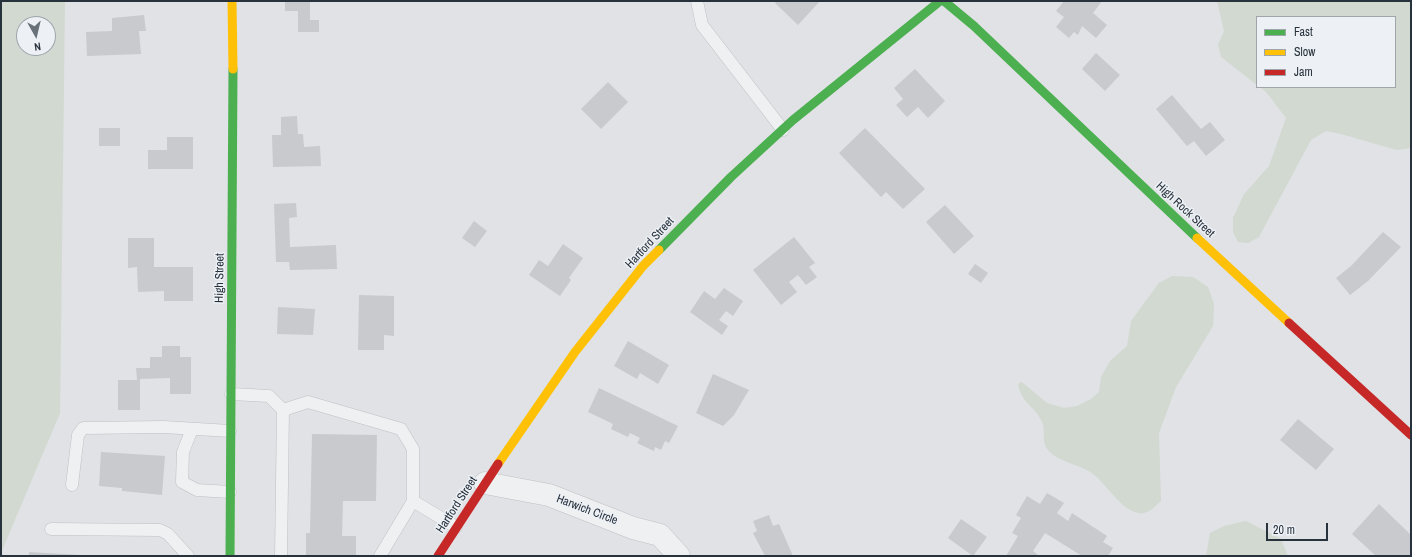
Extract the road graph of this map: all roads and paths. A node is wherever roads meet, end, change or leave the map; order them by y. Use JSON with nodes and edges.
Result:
{"nodes":[{"id":1,"x":232,"y":1,"type":"edge"},
{"id":2,"x":697,"y":1,"type":"edge"},
{"id":3,"x":940,"y":1,"type":"edge"},
{"id":4,"x":944,"y":1,"type":"edge"},
{"id":5,"x":782,"y":130,"type":"junction"},
{"id":6,"x":231,"y":394,"type":"junction"},
{"id":7,"x":283,"y":410,"type":"junction"},
{"id":8,"x":192,"y":429,"type":"junction"},
{"id":9,"x":230,"y":431,"type":"junction"},
{"id":10,"x":1411,"y":435,"type":"edge"},
{"id":11,"x":485,"y":483,"type":"junction"},
{"id":12,"x":72,"y":485,"type":"dead end"},
{"id":13,"x":230,"y":492,"type":"junction"},
{"id":14,"x":414,"y":501,"type":"junction"},
{"id":15,"x":456,"y":527,"type":"junction"},
{"id":16,"x":51,"y":529,"type":"dead end"},
{"id":17,"x":188,"y":556,"type":"edge"},
{"id":18,"x":230,"y":556,"type":"edge"},
{"id":19,"x":281,"y":556,"type":"edge"},
{"id":20,"x":380,"y":556,"type":"edge"},
{"id":21,"x":438,"y":556,"type":"edge"},
{"id":22,"x":679,"y":556,"type":"edge"}],
"edges":[{"from":1,"to":6,"type":"street","name":"High Street"},
{"from":2,"to":5,"type":"lane"},
{"from":3,"to":5,"type":"street","name":"Hartford Street"},
{"from":4,"to":10,"type":"street","name":"High Rock Street"},
{"from":5,"to":11,"type":"street","name":"Hartford Street"},
{"from":6,"to":7,"type":"lane"},
{"from":6,"to":9,"type":"street","name":"High Street"},
{"from":7,"to":14,"type":"lane"},
{"from":7,"to":19,"type":"lane"},
{"from":8,"to":9,"type":"lane"},
{"from":8,"to":12,"type":"lane"},
{"from":8,"to":13,"type":"lane"},
{"from":9,"to":13,"type":"street","name":"High Street"},
{"from":11,"to":15,"type":"street","name":"Hartford Street"},
{"from":11,"to":22,"type":"street","name":"Harwich Circle"},
{"from":13,"to":18,"type":"street","name":"High Street"},
{"from":14,"to":15,"type":"lane"},
{"from":14,"to":20,"type":"lane"},
{"from":15,"to":21,"type":"street","name":"Hartford Street"},
{"from":16,"to":17,"type":"lane"}]}
